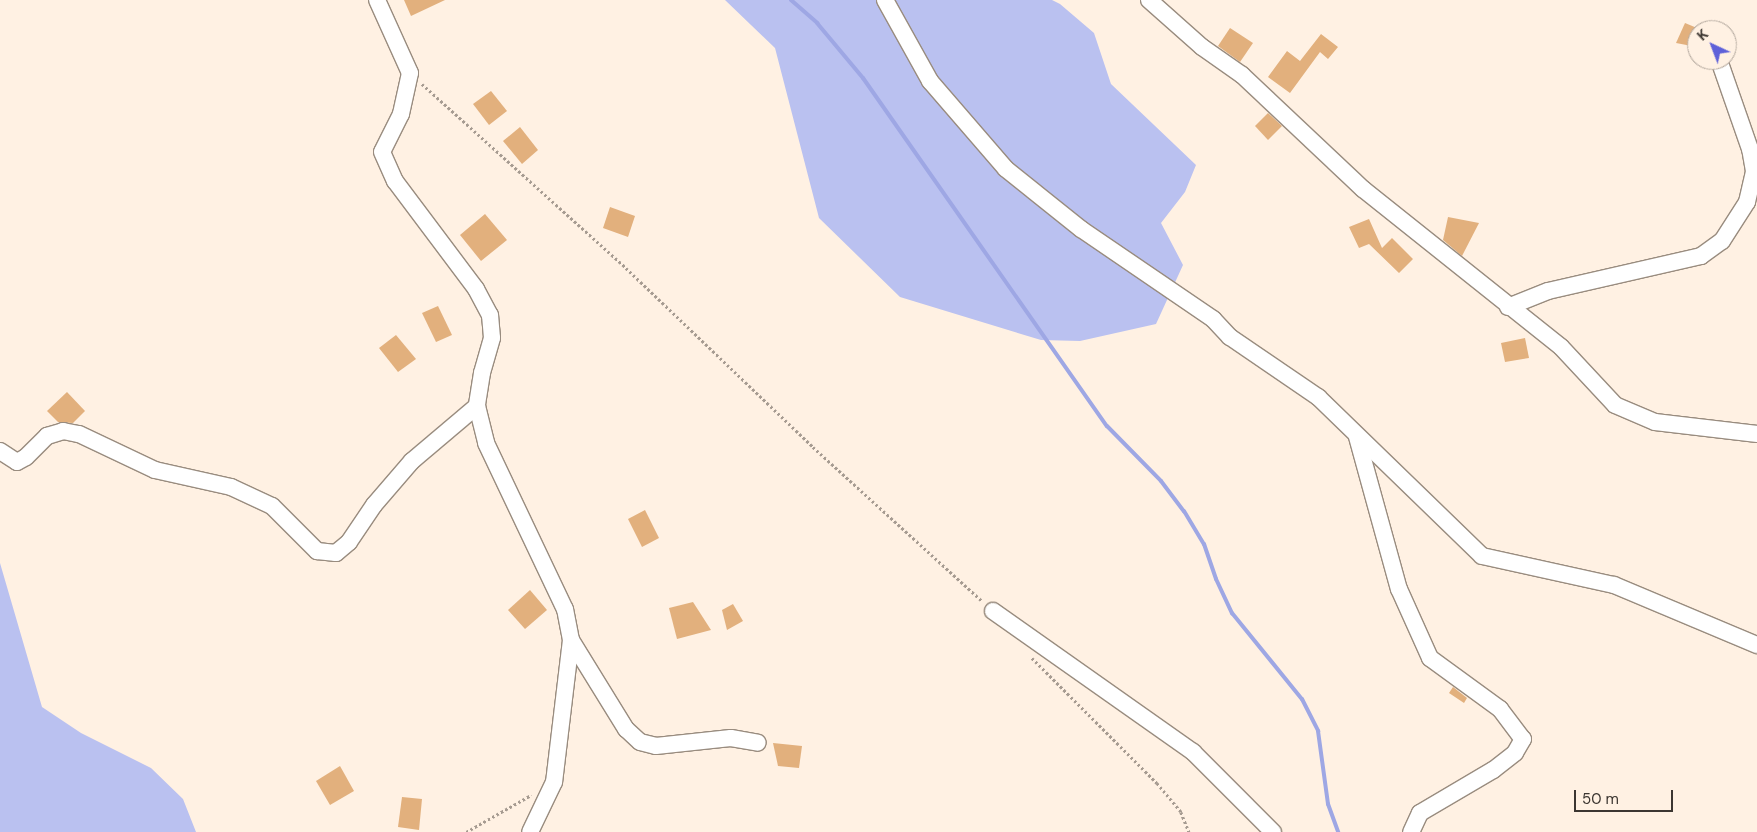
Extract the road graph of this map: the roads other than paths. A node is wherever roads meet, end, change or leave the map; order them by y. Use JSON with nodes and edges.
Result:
{"nodes":[{"id":1,"x":376,"y":0,"type":"edge"},
{"id":2,"x":885,"y":0,"type":"edge"},
{"id":3,"x":1149,"y":0,"type":"edge"},
{"id":4,"x":1722,"y":70,"type":"edge"},
{"id":5,"x":1508,"y":307,"type":"junction"},
{"id":6,"x":477,"y":406,"type":"junction"},
{"id":7,"x":1757,"y":434,"type":"edge"},
{"id":8,"x":1357,"y":436,"type":"junction"},
{"id":9,"x":0,"y":451,"type":"edge"},
{"id":10,"x":993,"y":611,"type":"road end"},
{"id":11,"x":571,"y":640,"type":"junction"},
{"id":12,"x":1757,"y":645,"type":"edge"},
{"id":13,"x":758,"y":742,"type":"dead end"},
{"id":14,"x":530,"y":832,"type":"edge"},
{"id":15,"x":1273,"y":832,"type":"edge"},
{"id":16,"x":1410,"y":832,"type":"edge"}],
"edges":[{"from":1,"to":6,"type":"street"},
{"from":2,"to":8,"type":"street"},
{"from":3,"to":5,"type":"street"},
{"from":4,"to":5,"type":"street"},
{"from":5,"to":7,"type":"street"},
{"from":6,"to":9,"type":"street"},
{"from":6,"to":11,"type":"street"},
{"from":8,"to":12,"type":"street"},
{"from":8,"to":16,"type":"street"},
{"from":10,"to":15,"type":"street"},
{"from":11,"to":13,"type":"street"},
{"from":11,"to":14,"type":"street"}]}
